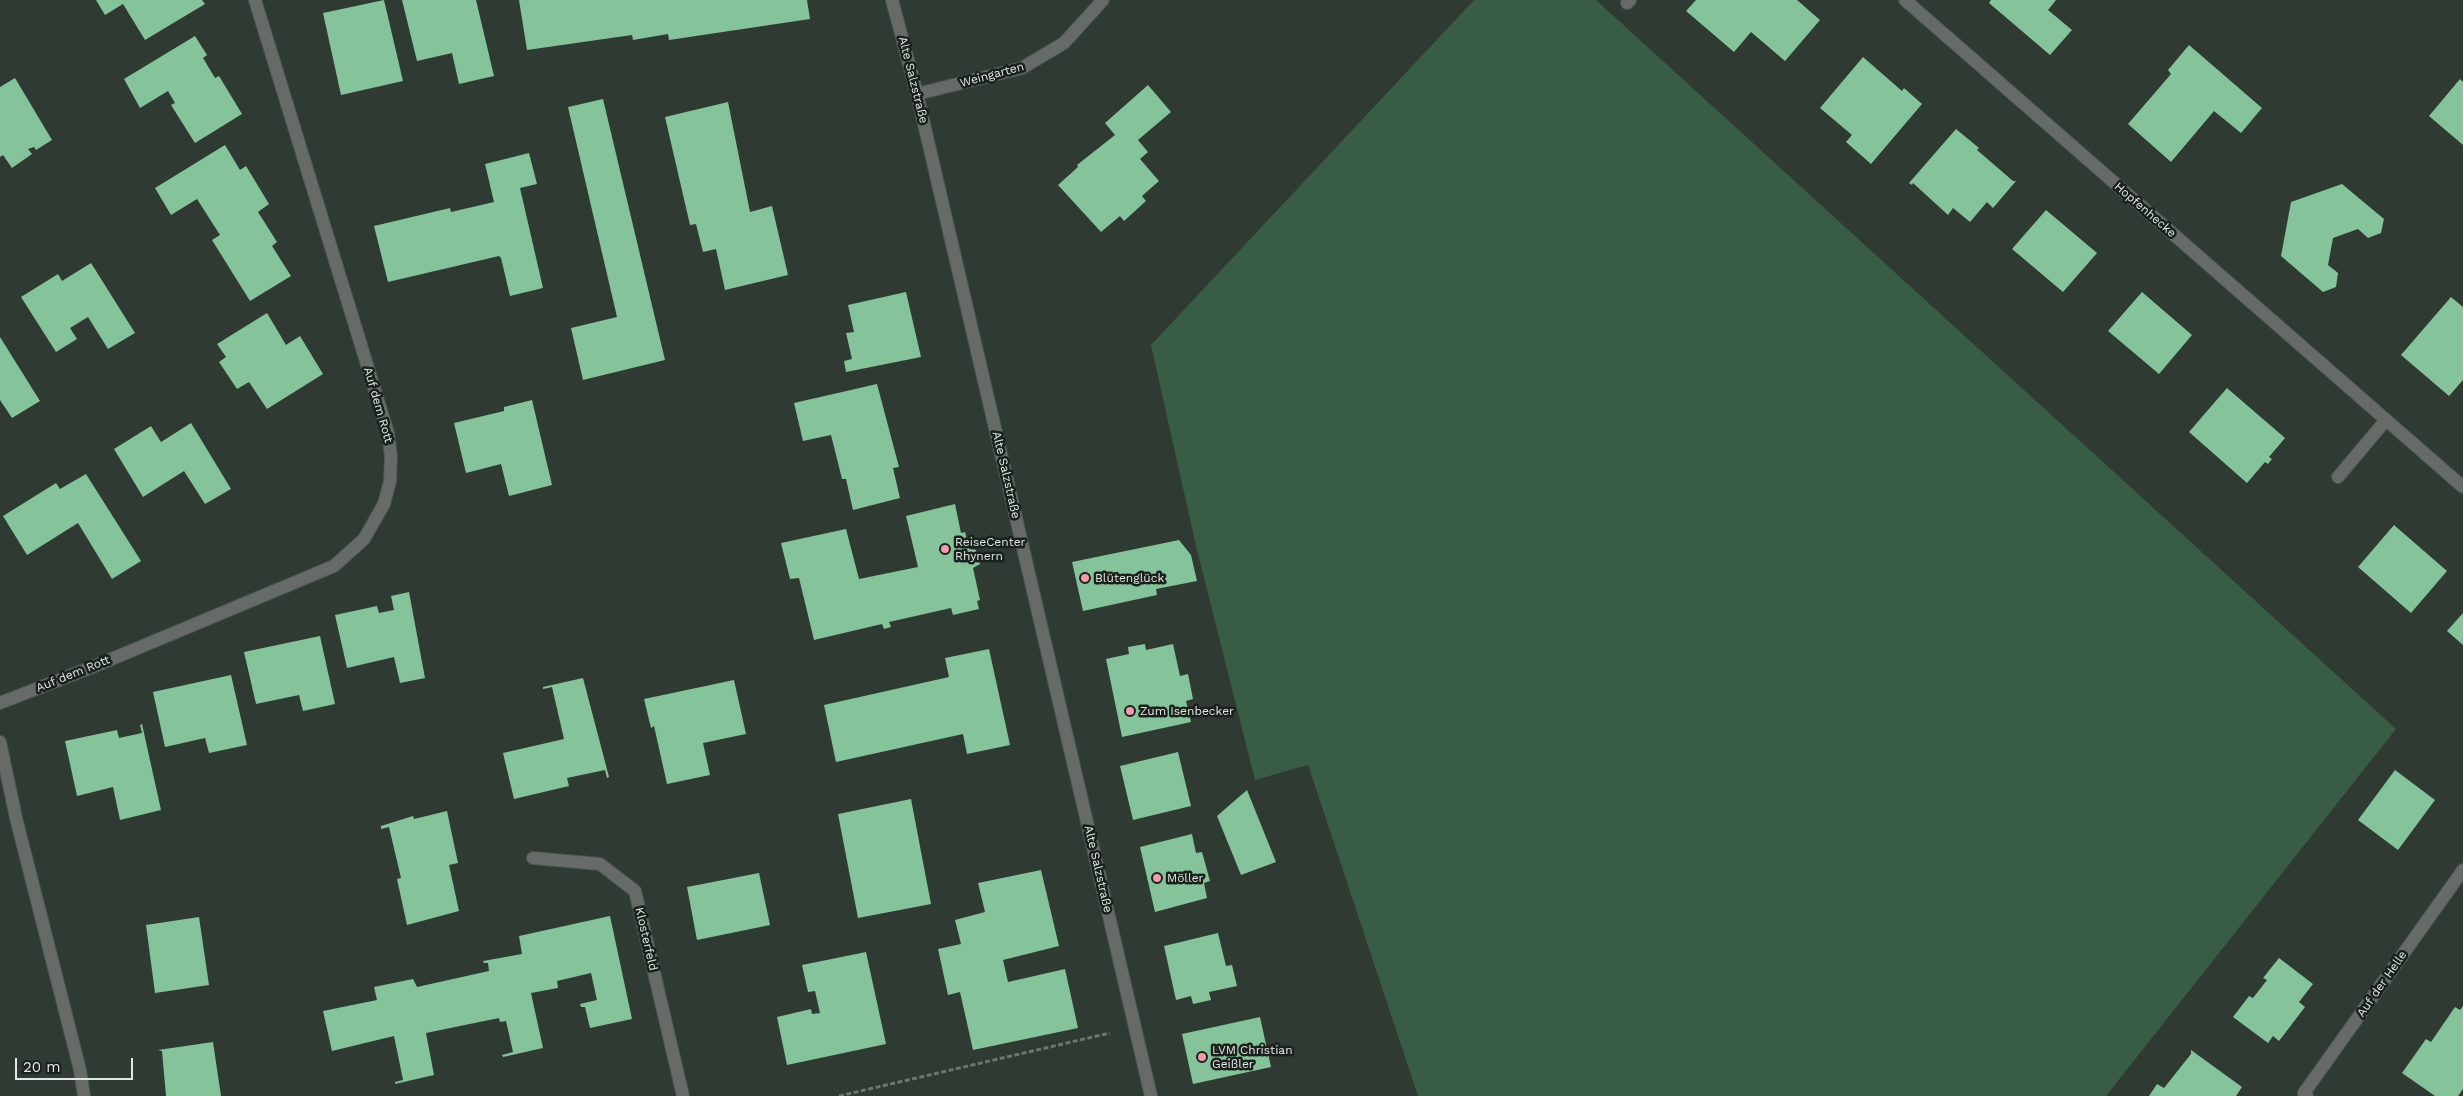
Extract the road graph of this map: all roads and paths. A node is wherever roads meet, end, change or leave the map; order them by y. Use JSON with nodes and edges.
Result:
{"nodes":[{"id":1,"x":255,"y":0,"type":"edge"},
{"id":2,"x":892,"y":0,"type":"edge"},
{"id":3,"x":1102,"y":0,"type":"edge"},
{"id":4,"x":1905,"y":0,"type":"edge"},
{"id":5,"x":917,"y":94,"type":"junction"},
{"id":6,"x":2386,"y":420,"type":"junction"},
{"id":7,"x":2338,"y":477,"type":"dead end"},
{"id":8,"x":2463,"y":487,"type":"edge"},
{"id":9,"x":0,"y":703,"type":"edge"},
{"id":10,"x":0,"y":742,"type":"edge"},
{"id":11,"x":533,"y":858,"type":"dead end"},
{"id":12,"x":2463,"y":870,"type":"edge"},
{"id":13,"x":1134,"y":1027,"type":"junction"},
{"id":14,"x":84,"y":1096,"type":"edge"},
{"id":15,"x":683,"y":1096,"type":"edge"},
{"id":16,"x":838,"y":1096,"type":"edge"},
{"id":17,"x":1150,"y":1096,"type":"edge"},
{"id":18,"x":2307,"y":1096,"type":"edge"}],
"edges":[{"from":1,"to":9,"type":"street","name":"Auf dem Rott"},
{"from":2,"to":5,"type":"street","name":"Alte Salzstraße"},
{"from":3,"to":5,"type":"street","name":"Weingarten"},
{"from":4,"to":6,"type":"street","name":"Hopfenhecke"},
{"from":5,"to":13,"type":"street","name":"Alte Salzstraße"},
{"from":6,"to":7,"type":"street"},
{"from":6,"to":8,"type":"street","name":"Hopfenhecke"},
{"from":10,"to":14,"type":"street"},
{"from":11,"to":15,"type":"street","name":"Klosterfeld"},
{"from":12,"to":18,"type":"street","name":"Auf der Helle"},
{"from":13,"to":16,"type":"path"},
{"from":13,"to":17,"type":"street","name":"Alte Salzstraße"}]}
